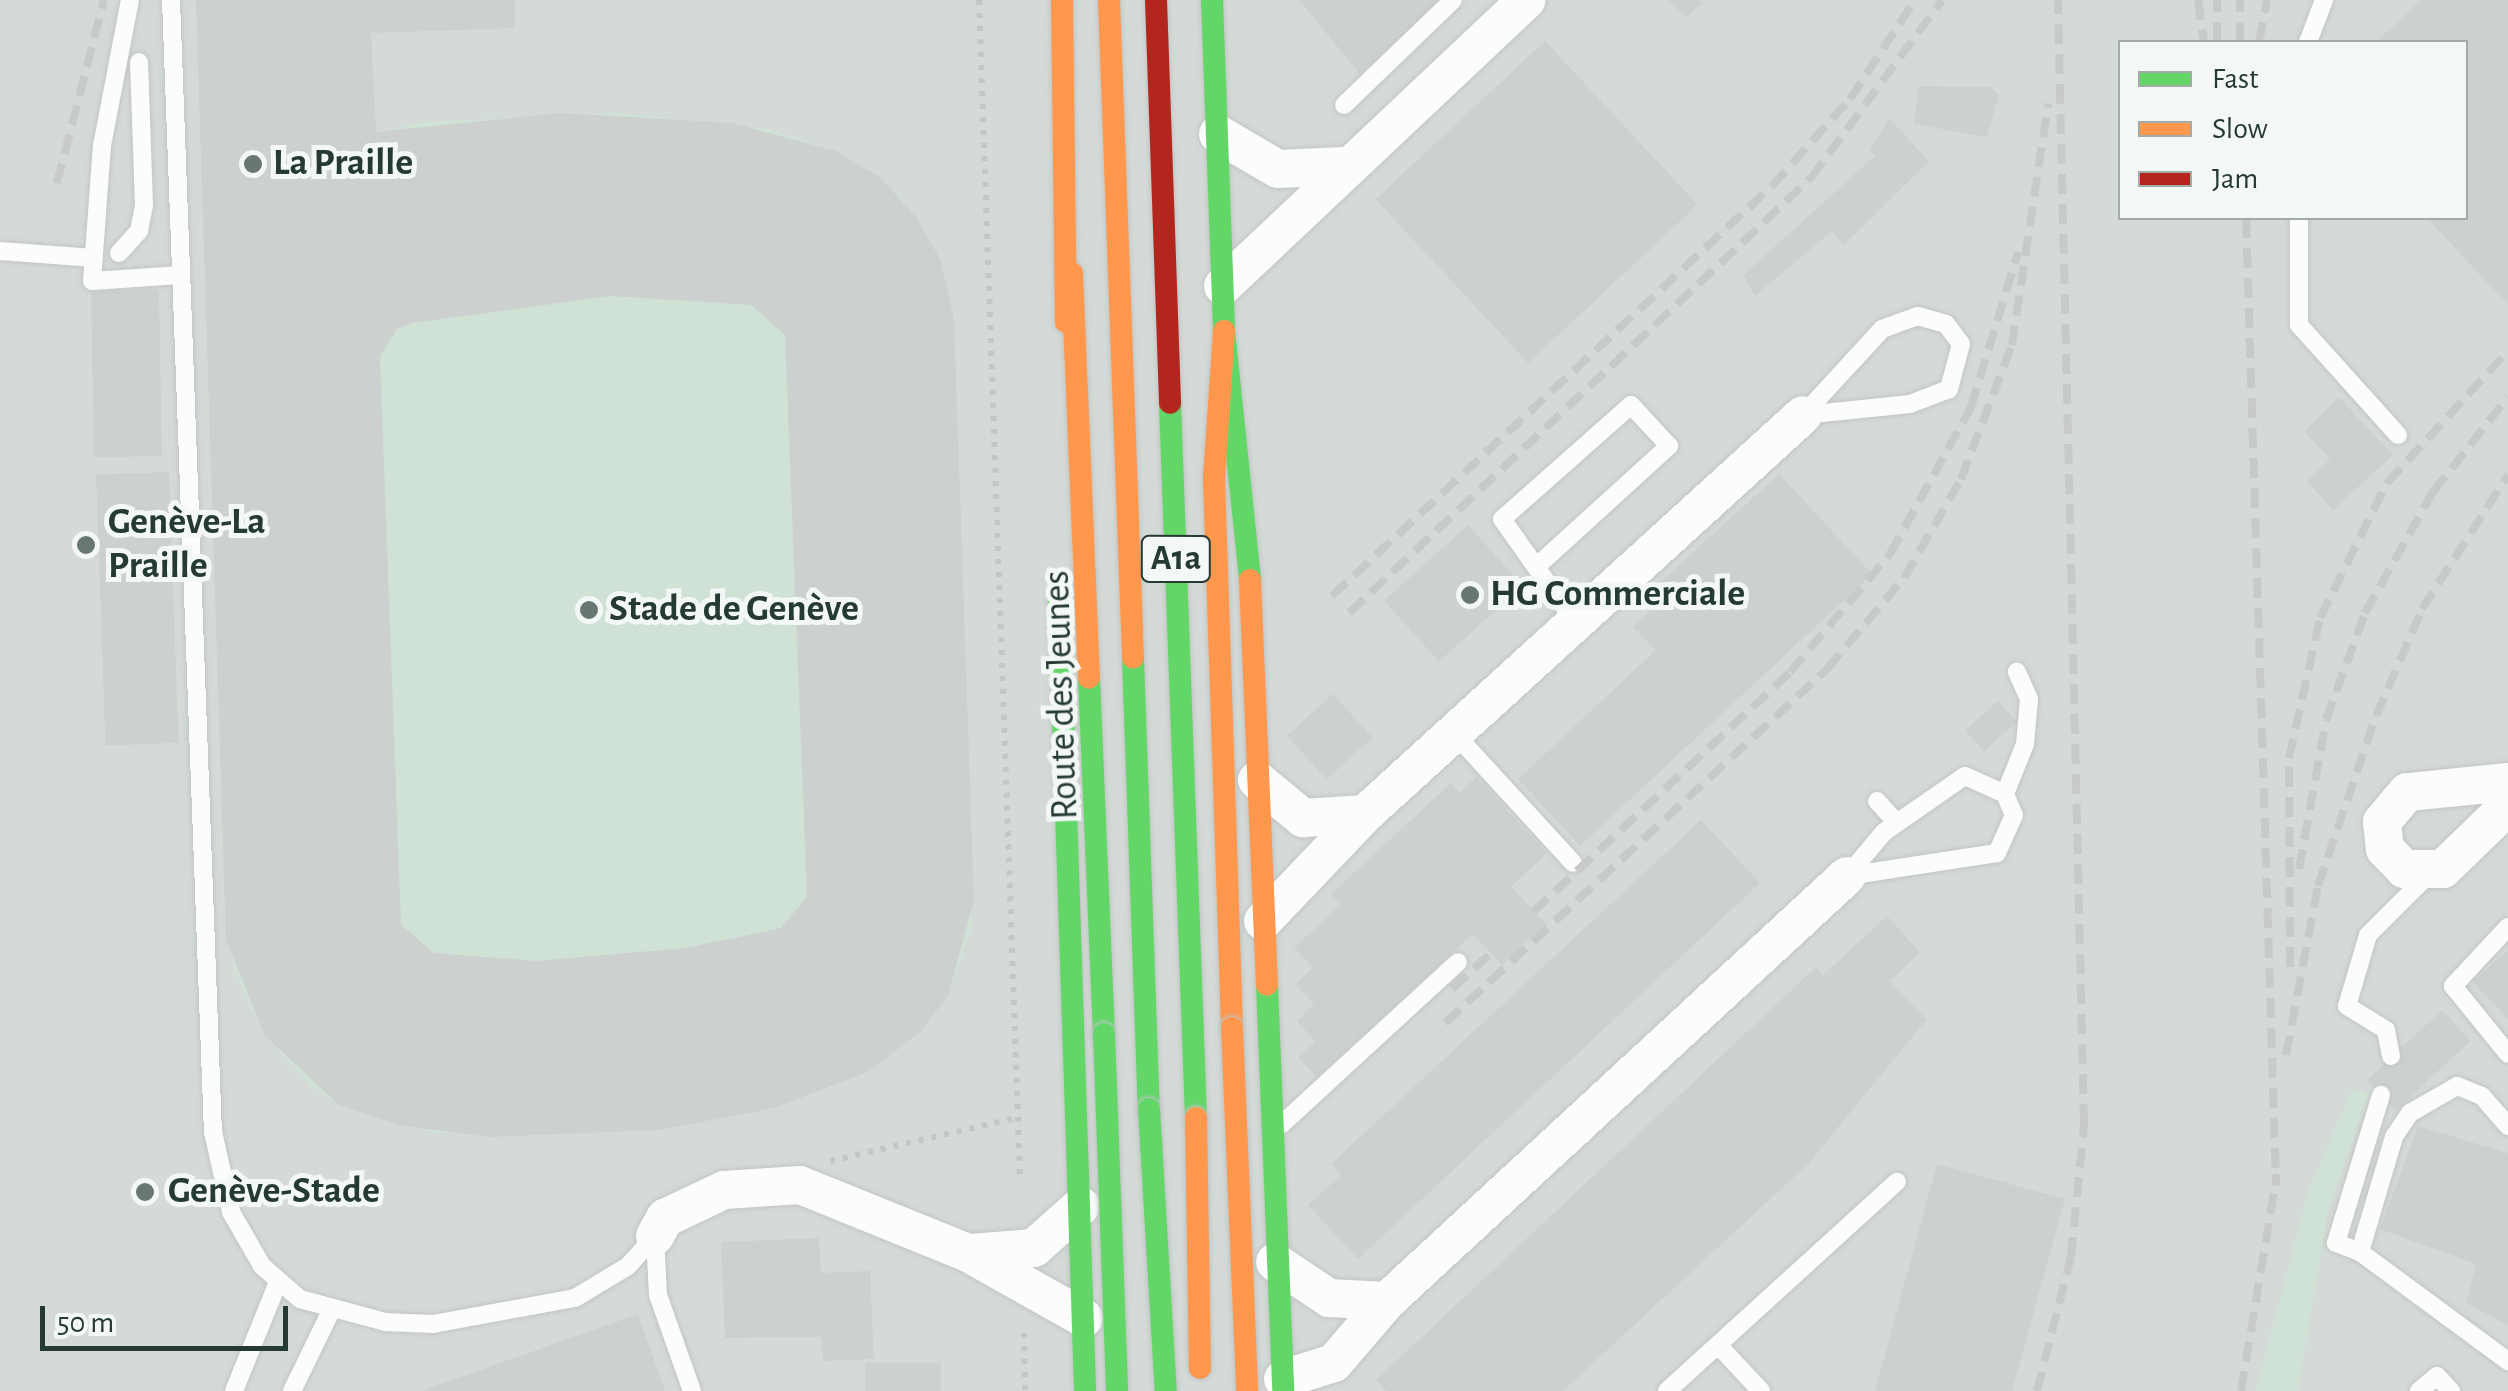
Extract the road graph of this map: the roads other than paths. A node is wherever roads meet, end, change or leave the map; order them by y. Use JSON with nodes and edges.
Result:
{"nodes":[{"id":1,"x":130,"y":0,"type":"edge"},
{"id":2,"x":171,"y":0,"type":"edge"},
{"id":3,"x":1062,"y":0,"type":"edge"},
{"id":4,"x":1109,"y":0,"type":"edge"},
{"id":5,"x":1156,"y":0,"type":"edge"},
{"id":6,"x":1212,"y":0,"type":"edge"},
{"id":7,"x":1453,"y":0,"type":"edge"},
{"id":8,"x":1527,"y":0,"type":"edge"},
{"id":9,"x":2324,"y":0,"type":"edge"},
{"id":10,"x":2309,"y":40,"type":"edge"},
{"id":11,"x":173,"y":61,"type":"junction"},
{"id":12,"x":140,"y":62,"type":"junction"},
{"id":13,"x":117,"y":64,"type":"junction"},
{"id":14,"x":1344,"y":104,"type":"dead end"},
{"id":15,"x":1218,"y":134,"type":"junction"},
{"id":16,"x":1343,"y":166,"type":"junction"},
{"id":17,"x":2299,"y":220,"type":"edge"},
{"id":18,"x":0,"y":251,"type":"edge"},
{"id":19,"x":119,"y":254,"type":"dead end"},
{"id":20,"x":94,"y":258,"type":"junction"},
{"id":21,"x":1072,"y":273,"type":"junction"},
{"id":22,"x":180,"y":275,"type":"junction"},
{"id":23,"x":1223,"y":286,"type":"junction"},
{"id":24,"x":1224,"y":332,"type":"junction"},
{"id":25,"x":1802,"y":415,"type":"junction"},
{"id":26,"x":2398,"y":435,"type":"dead end"},
{"id":27,"x":1536,"y":566,"type":"junction"},
{"id":28,"x":1575,"y":622,"type":"junction"},
{"id":29,"x":2017,"y":672,"type":"dead end"},
{"id":30,"x":1454,"y":733,"type":"junction"},
{"id":31,"x":1257,"y":780,"type":"junction"},
{"id":32,"x":2508,"y":782,"type":"edge"},
{"id":33,"x":2005,"y":794,"type":"junction"},
{"id":34,"x":1877,"y":801,"type":"dead end"},
{"id":35,"x":2508,"y":806,"type":"edge"},
{"id":36,"x":1364,"y":814,"type":"junction"},
{"id":37,"x":1896,"y":822,"type":"junction"},
{"id":38,"x":1573,"y":863,"type":"dead end"},
{"id":39,"x":2430,"y":873,"type":"junction"},
{"id":40,"x":1847,"y":876,"type":"junction"},
{"id":41,"x":1263,"y":921,"type":"junction"},
{"id":42,"x":2508,"y":926,"type":"edge"},
{"id":43,"x":1458,"y":962,"type":"dead end"},
{"id":44,"x":2508,"y":1054,"type":"edge"},
{"id":45,"x":2391,"y":1056,"type":"dead end"},
{"id":46,"x":2381,"y":1096,"type":"dead end"},
{"id":47,"x":2508,"y":1126,"type":"edge"},
{"id":48,"x":1271,"y":1135,"type":"junction"},
{"id":49,"x":1897,"y":1182,"type":"dead end"},
{"id":50,"x":1081,"y":1206,"type":"junction"},
{"id":51,"x":654,"y":1236,"type":"junction"},
{"id":52,"x":2360,"y":1252,"type":"junction"},
{"id":53,"x":968,"y":1253,"type":"junction"},
{"id":54,"x":1275,"y":1262,"type":"junction"},
{"id":55,"x":278,"y":1282,"type":"junction"},
{"id":56,"x":1388,"y":1301,"type":"junction"},
{"id":57,"x":330,"y":1313,"type":"junction"},
{"id":58,"x":1084,"y":1318,"type":"junction"},
{"id":59,"x":1718,"y":1345,"type":"junction"},
{"id":60,"x":2508,"y":1362,"type":"edge"},
{"id":61,"x":1271,"y":1387,"type":"edge"},
{"id":62,"x":1085,"y":1390,"type":"edge"},
{"id":63,"x":234,"y":1391,"type":"edge"},
{"id":64,"x":292,"y":1391,"type":"edge"},
{"id":65,"x":692,"y":1391,"type":"edge"},
{"id":66,"x":1117,"y":1391,"type":"edge"},
{"id":67,"x":1166,"y":1391,"type":"edge"},
{"id":68,"x":1200,"y":1391,"type":"edge"},
{"id":69,"x":1667,"y":1391,"type":"edge"},
{"id":70,"x":1761,"y":1391,"type":"edge"},
{"id":71,"x":2419,"y":1391,"type":"edge"},
{"id":72,"x":2452,"y":1391,"type":"edge"}],
"edges":[{"from":1,"to":13,"type":"lane"},
{"from":2,"to":11,"type":"lane"},
{"from":3,"to":21,"type":"main road","name":"Route des Jeunes"},
{"from":4,"to":67,"type":"main road","number":"A1a","bridge":true},
{"from":5,"to":68,"type":"main road","number":"A1a","bridge":true},
{"from":6,"to":15,"type":"main road"},
{"from":7,"to":14,"type":"lane"},
{"from":8,"to":16,"type":"street"},
{"from":9,"to":10,"type":"lane"},
{"from":11,"to":12,"type":"lane"},
{"from":11,"to":22,"type":"lane"},
{"from":12,"to":13,"type":"lane"},
{"from":12,"to":19,"type":"lane"},
{"from":13,"to":20,"type":"lane"},
{"from":15,"to":16,"type":"street"},
{"from":15,"to":23,"type":"main road"},
{"from":16,"to":23,"type":"street"},
{"from":17,"to":26,"type":"lane"},
{"from":18,"to":20,"type":"lane"},
{"from":20,"to":22,"type":"lane"},
{"from":21,"to":50,"type":"main road","name":"Route des Jeunes"},
{"from":21,"to":66,"type":"main road","bridge":true},
{"from":22,"to":55,"type":"lane"},
{"from":23,"to":24,"type":"main road"},
{"from":24,"to":31,"type":"main road"},
{"from":24,"to":61,"type":"main road","bridge":true},
{"from":25,"to":25,"type":"lane"},
{"from":25,"to":28,"type":"street"},
{"from":27,"to":27,"type":"lane"},
{"from":27,"to":28,"type":"lane"},
{"from":28,"to":30,"type":"street"},
{"from":29,"to":33,"type":"lane"},
{"from":30,"to":36,"type":"street"},
{"from":30,"to":38,"type":"lane"},
{"from":31,"to":36,"type":"street"},
{"from":31,"to":41,"type":"main road"},
{"from":32,"to":39,"type":"street"},
{"from":33,"to":37,"type":"lane"},
{"from":33,"to":40,"type":"lane"},
{"from":34,"to":37,"type":"lane"},
{"from":35,"to":39,"type":"street"},
{"from":36,"to":41,"type":"street"},
{"from":37,"to":40,"type":"lane"},
{"from":39,"to":45,"type":"lane"},
{"from":40,"to":56,"type":"street"},
{"from":41,"to":48,"type":"main road"},
{"from":42,"to":44,"type":"lane"},
{"from":43,"to":48,"type":"lane"},
{"from":46,"to":52,"type":"lane"},
{"from":47,"to":52,"type":"lane"},
{"from":48,"to":54,"type":"main road"},
{"from":49,"to":59,"type":"lane"},
{"from":50,"to":53,"type":"street"},
{"from":50,"to":58,"type":"main road","name":"Route des Jeunes"},
{"from":51,"to":53,"type":"street"},
{"from":51,"to":57,"type":"lane"},
{"from":51,"to":65,"type":"lane"},
{"from":52,"to":60,"type":"lane"},
{"from":53,"to":58,"type":"street"},
{"from":54,"to":56,"type":"street"},
{"from":54,"to":61,"type":"main road"},
{"from":55,"to":57,"type":"lane"},
{"from":55,"to":63,"type":"lane"},
{"from":56,"to":61,"type":"street"},
{"from":57,"to":64,"type":"lane"},
{"from":58,"to":62,"type":"main road","name":"Route des Jeunes"},
{"from":59,"to":69,"type":"lane"},
{"from":59,"to":70,"type":"lane"},
{"from":61,"to":62,"type":"main road"},
{"from":71,"to":72,"type":"lane"}]}
